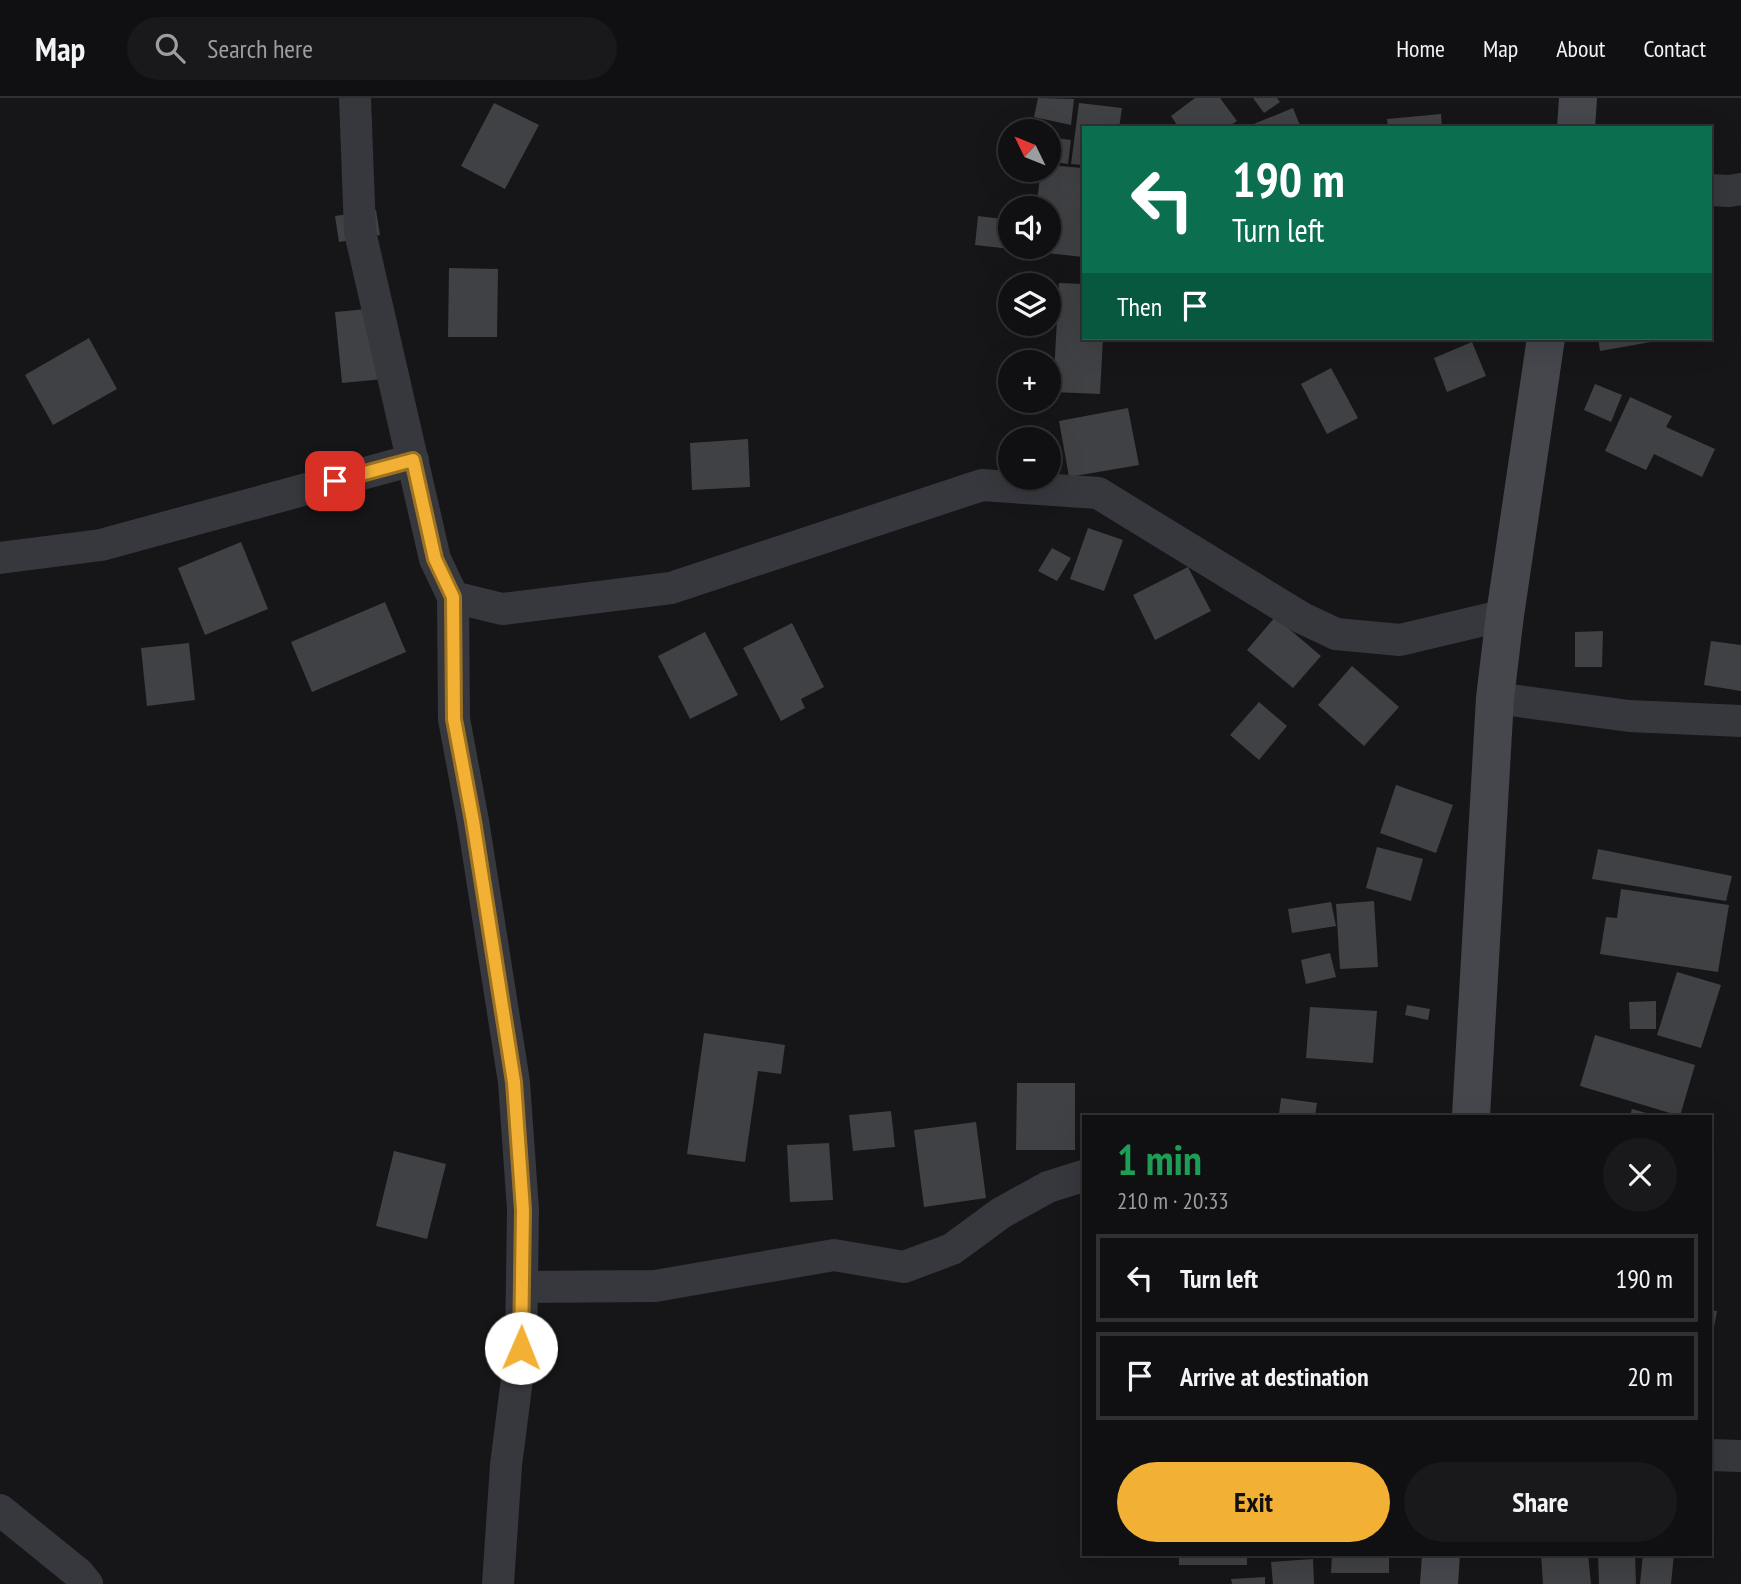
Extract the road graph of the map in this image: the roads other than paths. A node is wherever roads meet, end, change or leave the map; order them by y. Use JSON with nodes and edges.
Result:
{"nodes":[{"id":1,"x":355,"y":98,"type":"edge"},
{"id":2,"x":1577,"y":98,"type":"edge"},
{"id":3,"x":1576,"y":126,"type":"edge"},
{"id":4,"x":1741,"y":189,"type":"edge"},
{"id":5,"x":1712,"y":190,"type":"edge"},
{"id":6,"x":1546,"y":340,"type":"edge"},
{"id":7,"x":413,"y":460,"type":"junction"},
{"id":8,"x":0,"y":558,"type":"edge"},
{"id":9,"x":453,"y":597,"type":"junction"},
{"id":10,"x":1505,"y":615,"type":"junction"},
{"id":11,"x":1495,"y":698,"type":"junction"},
{"id":12,"x":1741,"y":721,"type":"edge"},
{"id":13,"x":1471,"y":1115,"type":"edge"},
{"id":14,"x":1082,"y":1176,"type":"edge"},
{"id":15,"x":522,"y":1287,"type":"junction"},
{"id":16,"x":1712,"y":1455,"type":"edge"},
{"id":17,"x":1741,"y":1456,"type":"edge"},
{"id":18,"x":0,"y":1510,"type":"edge"},
{"id":19,"x":1441,"y":1556,"type":"edge"},
{"id":20,"x":87,"y":1584,"type":"edge"},
{"id":21,"x":498,"y":1584,"type":"edge"},
{"id":22,"x":1439,"y":1584,"type":"edge"}],
"edges":[{"from":1,"to":7,"type":"street"},
{"from":2,"to":3,"type":"street"},
{"from":4,"to":5,"type":"street"},
{"from":6,"to":10,"type":"street"},
{"from":7,"to":8,"type":"street"},
{"from":7,"to":9,"type":"street"},
{"from":9,"to":10,"type":"street"},
{"from":9,"to":15,"type":"street"},
{"from":10,"to":11,"type":"street"},
{"from":11,"to":12,"type":"street"},
{"from":11,"to":13,"type":"street"},
{"from":14,"to":15,"type":"street"},
{"from":15,"to":21,"type":"street"},
{"from":16,"to":17,"type":"street"},
{"from":18,"to":20,"type":"street"},
{"from":19,"to":22,"type":"street"}]}
